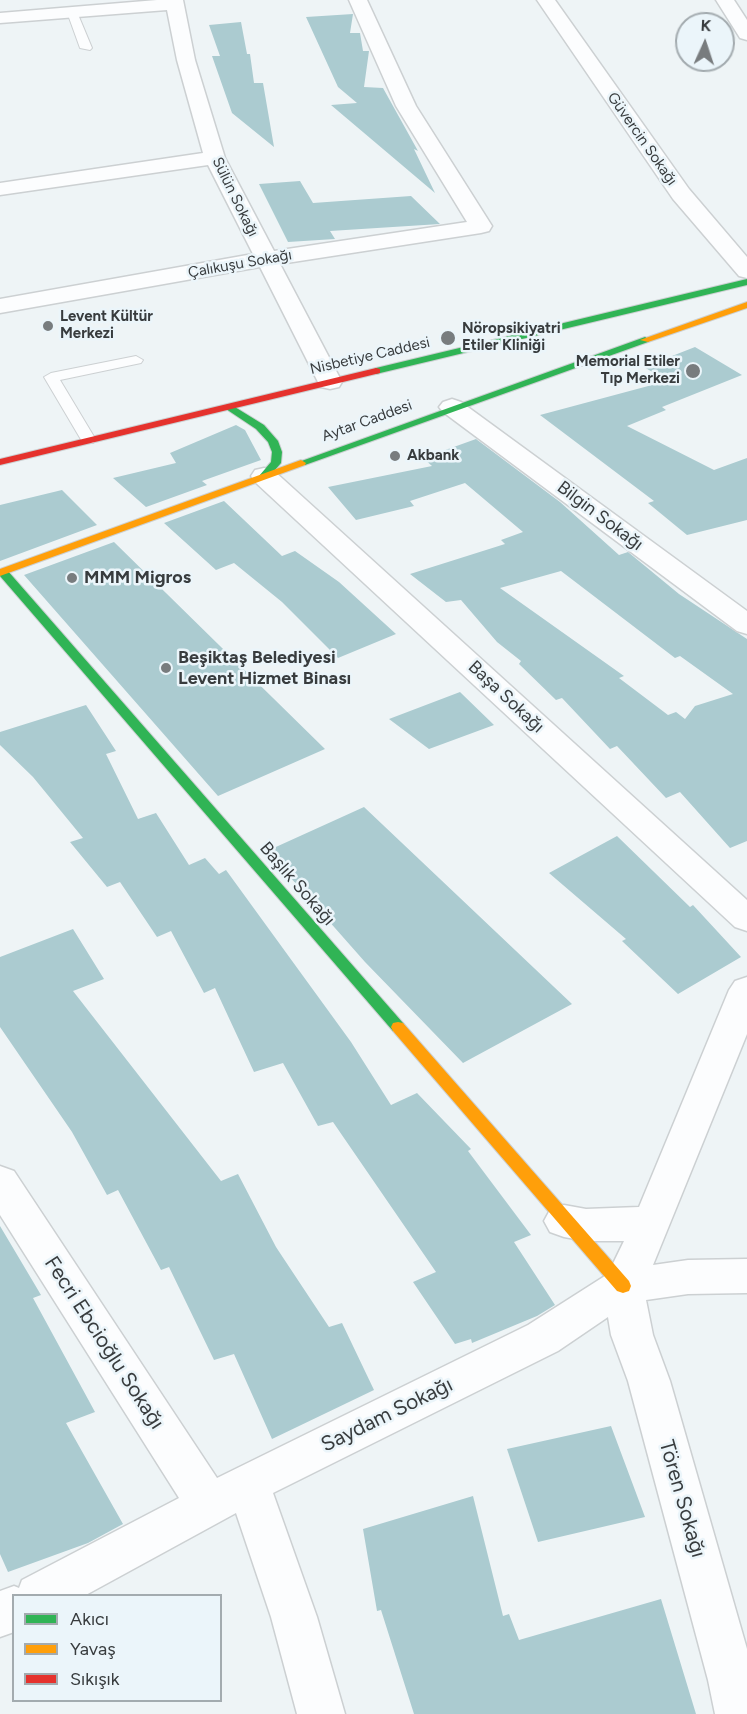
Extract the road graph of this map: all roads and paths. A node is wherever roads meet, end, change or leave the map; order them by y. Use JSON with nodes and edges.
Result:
{"nodes":[{"id":1,"x":358,"y":0,"type":"edge"},
{"id":2,"x":546,"y":0,"type":"edge"},
{"id":3,"x":725,"y":0,"type":"edge"},
{"id":4,"x":174,"y":2,"type":"edge"},
{"id":5,"x":72,"y":12,"type":"junction"},
{"id":6,"x":0,"y":18,"type":"edge"},
{"id":7,"x":747,"y":34,"type":"edge"},
{"id":8,"x":86,"y":48,"type":"dead end"},
{"id":9,"x":215,"y":158,"type":"junction"},
{"id":10,"x":0,"y":189,"type":"edge"},
{"id":11,"x":266,"y":259,"type":"junction"},
{"id":12,"x":747,"y":271,"type":"edge"},
{"id":13,"x":747,"y":282,"type":"edge"},
{"id":14,"x":0,"y":306,"type":"edge"},
{"id":15,"x":744,"y":309,"type":"edge"},
{"id":16,"x":474,"y":349,"type":"junction"},
{"id":17,"x":136,"y":360,"type":"dead end"},
{"id":18,"x":460,"y":365,"type":"dead end"},
{"id":19,"x":330,"y":382,"type":"junction"},
{"id":20,"x":484,"y":396,"type":"junction"},
{"id":21,"x":460,"y":397,"type":"junction"},
{"id":22,"x":230,"y":407,"type":"junction"},
{"id":23,"x":88,"y":440,"type":"junction"},
{"id":24,"x":0,"y":462,"type":"edge"},
{"id":25,"x":264,"y":476,"type":"junction"},
{"id":26,"x":2,"y":572,"type":"edge"},
{"id":27,"x":747,"y":625,"type":"edge"},
{"id":28,"x":747,"y":919,"type":"edge"},
{"id":29,"x":747,"y":990,"type":"edge"},
{"id":30,"x":0,"y":1182,"type":"edge"},
{"id":31,"x":564,"y":1221,"type":"junction"},
{"id":32,"x":653,"y":1221,"type":"junction"},
{"id":33,"x":747,"y":1276,"type":"edge"},
{"id":34,"x":623,"y":1286,"type":"junction"},
{"id":35,"x":249,"y":1484,"type":"junction"},
{"id":36,"x":209,"y":1505,"type":"junction"},
{"id":37,"x":42,"y":1594,"type":"edge"},
{"id":38,"x":321,"y":1714,"type":"edge"},
{"id":39,"x":739,"y":1714,"type":"edge"}],
"edges":[{"from":1,"to":11,"type":"street","name":"Çalıkuşu Sokağı"},
{"from":2,"to":12,"type":"street","name":"Güvercin Sokağı"},
{"from":3,"to":7,"type":"street"},
{"from":4,"to":5,"type":"street"},
{"from":4,"to":9,"type":"street","name":"Sülün Sokağı"},
{"from":5,"to":6,"type":"street"},
{"from":5,"to":8,"type":"lane"},
{"from":9,"to":10,"type":"street"},
{"from":9,"to":11,"type":"street","name":"Sülün Sokağı"},
{"from":11,"to":14,"type":"street","name":"Çalıkuşu Sokağı"},
{"from":11,"to":19,"type":"street","name":"Sülün Sokağı"},
{"from":13,"to":16,"type":"main road","name":"Nisbetiye Caddesi"},
{"from":15,"to":20,"type":"main road","name":"Aytar Caddesi"},
{"from":16,"to":18,"type":"main road"},
{"from":16,"to":19,"type":"main road","name":"Nisbetiye Caddesi"},
{"from":17,"to":23,"type":"lane"},
{"from":19,"to":22,"type":"main road","name":"Nisbetiye Caddesi"},
{"from":20,"to":21,"type":"main road","name":"Aytar Caddesi"},
{"from":20,"to":21,"type":"main road"},
{"from":21,"to":25,"type":"main road","name":"Aytar Caddesi"},
{"from":21,"to":27,"type":"street","name":"Bilgin Sokağı"},
{"from":22,"to":23,"type":"main road","name":"Nisbetiye Caddesi"},
{"from":22,"to":25,"type":"main road"},
{"from":23,"to":24,"type":"main road","name":"Nisbetiye Caddesi"},
{"from":25,"to":26,"type":"main road","name":"Aytar Caddesi"},
{"from":25,"to":28,"type":"street","name":"Başa Sokağı"},
{"from":26,"to":31,"type":"main road","name":"Başlık Sokağı"},
{"from":29,"to":32,"type":"street"},
{"from":30,"to":36,"type":"street","name":"Fecri Ebcioğlu Sokağı"},
{"from":31,"to":32,"type":"street"},
{"from":31,"to":34,"type":"main road","name":"Başlık Sokağı"},
{"from":32,"to":34,"type":"street"},
{"from":33,"to":34,"type":"street","name":"Saydam Sokağı"},
{"from":34,"to":35,"type":"street","name":"Saydam Sokağı"},
{"from":34,"to":39,"type":"street","name":"Tören Sokağı"},
{"from":35,"to":36,"type":"street","name":"Saydam Sokağı"},
{"from":35,"to":38,"type":"street"},
{"from":36,"to":37,"type":"street","name":"Saydam Sokağı"}]}
